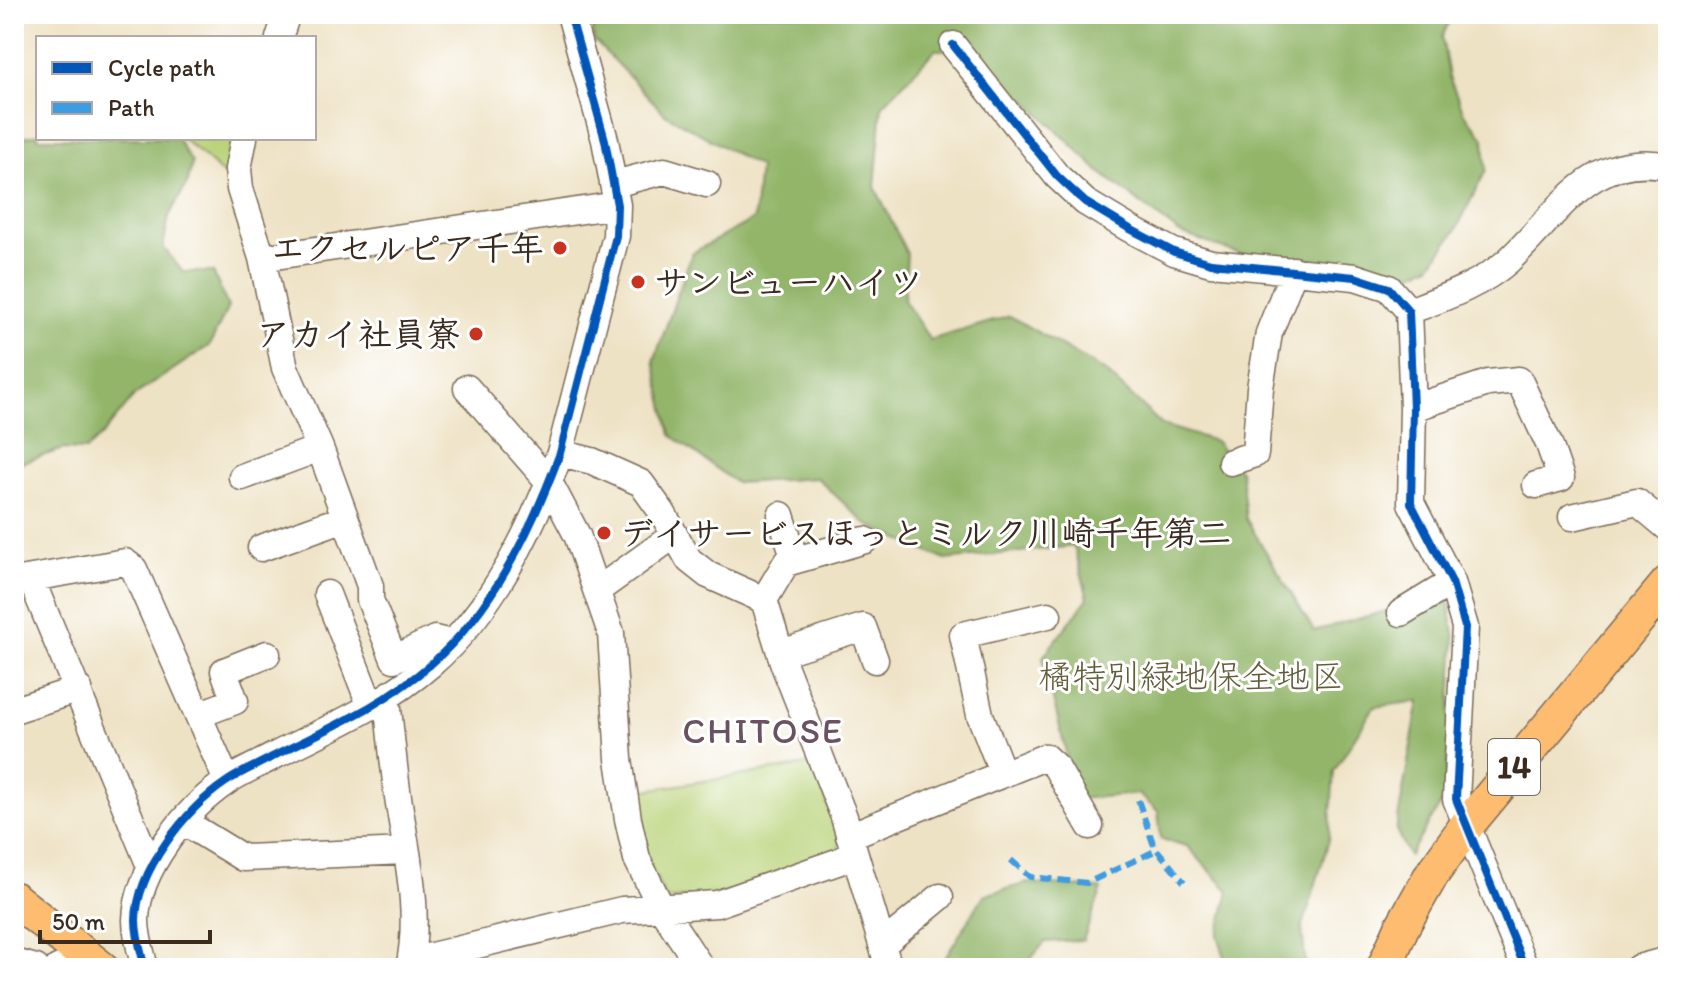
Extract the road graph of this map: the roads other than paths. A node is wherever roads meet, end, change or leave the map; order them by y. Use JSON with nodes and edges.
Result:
{"nodes":[{"id":1,"x":287,"y":14,"type":"edge"},
{"id":2,"x":570,"y":14,"type":"edge"},
{"id":3,"x":280,"y":36,"type":"edge"},
{"id":4,"x":953,"y":45,"type":"dead end"},
{"id":5,"x":244,"y":140,"type":"edge"},
{"id":6,"x":1668,"y":166,"type":"edge"},
{"id":7,"x":707,"y":184,"type":"dead end"},
{"id":8,"x":616,"y":195,"type":"junction"},
{"id":9,"x":262,"y":258,"type":"junction"},
{"id":10,"x":1294,"y":270,"type":"junction"},
{"id":11,"x":1409,"y":311,"type":"junction"},
{"id":12,"x":467,"y":388,"type":"dead end"},
{"id":13,"x":1413,"y":408,"type":"junction"},
{"id":14,"x":320,"y":448,"type":"junction"},
{"id":15,"x":560,"y":453,"type":"junction"},
{"id":16,"x":1231,"y":462,"type":"dead end"},
{"id":17,"x":242,"y":477,"type":"dead end"},
{"id":18,"x":549,"y":482,"type":"junction"},
{"id":19,"x":1536,"y":485,"type":"dead end"},
{"id":20,"x":781,"y":515,"type":"dead end"},
{"id":21,"x":1572,"y":517,"type":"dead end"},
{"id":22,"x":345,"y":518,"type":"junction"},
{"id":23,"x":1668,"y":528,"type":"edge"},
{"id":24,"x":673,"y":536,"type":"junction"},
{"id":25,"x":865,"y":540,"type":"dead end"},
{"id":26,"x":261,"y":548,"type":"dead end"},
{"id":27,"x":795,"y":560,"type":"junction"},
{"id":28,"x":23,"y":580,"type":"edge"},
{"id":29,"x":1452,"y":582,"type":"junction"},
{"id":30,"x":1668,"y":583,"type":"edge"},
{"id":31,"x":598,"y":590,"type":"junction"},
{"id":32,"x":327,"y":594,"type":"dead end"},
{"id":33,"x":764,"y":600,"type":"junction"},
{"id":34,"x":1031,"y":613,"type":"dead end"},
{"id":35,"x":1401,"y":613,"type":"dead end"},
{"id":36,"x":451,"y":643,"type":"junction"},
{"id":37,"x":252,"y":652,"type":"dead end"},
{"id":38,"x":781,"y":653,"type":"junction"},
{"id":39,"x":875,"y":660,"type":"dead end"},
{"id":40,"x":79,"y":689,"type":"junction"},
{"id":41,"x":379,"y":703,"type":"junction"},
{"id":42,"x":14,"y":710,"type":"edge"},
{"id":43,"x":198,"y":715,"type":"junction"},
{"id":44,"x":1003,"y":774,"type":"junction"},
{"id":45,"x":227,"y":781,"type":"junction"},
{"id":46,"x":184,"y":822,"type":"junction"},
{"id":47,"x":1467,"y":825,"type":"junction"},
{"id":48,"x":1090,"y":826,"type":"dead end"},
{"id":49,"x":852,"y":844,"type":"junction"},
{"id":50,"x":406,"y":851,"type":"junction"},
{"id":51,"x":150,"y":866,"type":"junction"},
{"id":52,"x":940,"y":897,"type":"dead end"},
{"id":53,"x":14,"y":899,"type":"edge"},
{"id":54,"x":661,"y":907,"type":"junction"},
{"id":55,"x":885,"y":956,"type":"edge"},
{"id":56,"x":470,"y":958,"type":"edge"},
{"id":57,"x":1668,"y":960,"type":"edge"},
{"id":58,"x":14,"y":962,"type":"edge"},
{"id":59,"x":82,"y":964,"type":"edge"},
{"id":60,"x":410,"y":964,"type":"edge"},
{"id":61,"x":36,"y":968,"type":"edge"},
{"id":62,"x":145,"y":968,"type":"edge"},
{"id":63,"x":701,"y":968,"type":"edge"},
{"id":64,"x":1384,"y":968,"type":"edge"},
{"id":65,"x":1525,"y":968,"type":"edge"},
{"id":66,"x":1638,"y":968,"type":"edge"}],
"edges":[{"from":1,"to":3,"type":"street"},
{"from":2,"to":8,"type":"street"},
{"from":4,"to":10,"type":"street"},
{"from":5,"to":9,"type":"street"},
{"from":6,"to":11,"type":"street"},
{"from":7,"to":8,"type":"street"},
{"from":8,"to":9,"type":"street"},
{"from":8,"to":15,"type":"street"},
{"from":9,"to":14,"type":"street"},
{"from":10,"to":11,"type":"street"},
{"from":10,"to":16,"type":"street"},
{"from":11,"to":13,"type":"street"},
{"from":12,"to":18,"type":"street"},
{"from":13,"to":19,"type":"street"},
{"from":13,"to":29,"type":"street"},
{"from":14,"to":17,"type":"street"},
{"from":14,"to":22,"type":"street"},
{"from":15,"to":18,"type":"street"},
{"from":15,"to":24,"type":"street"},
{"from":18,"to":31,"type":"street"},
{"from":18,"to":36,"type":"street"},
{"from":20,"to":27,"type":"street"},
{"from":21,"to":23,"type":"street"},
{"from":22,"to":26,"type":"street"},
{"from":22,"to":36,"type":"street"},
{"from":24,"to":31,"type":"street"},
{"from":24,"to":33,"type":"street"},
{"from":25,"to":27,"type":"street"},
{"from":27,"to":33,"type":"street"},
{"from":28,"to":40,"type":"street"},
{"from":28,"to":43,"type":"street"},
{"from":29,"to":35,"type":"street"},
{"from":29,"to":47,"type":"street"},
{"from":30,"to":47,"type":"main road","number":"14"},
{"from":31,"to":54,"type":"street"},
{"from":32,"to":41,"type":"street"},
{"from":33,"to":38,"type":"street"},
{"from":34,"to":44,"type":"street"},
{"from":36,"to":41,"type":"street"},
{"from":37,"to":43,"type":"street"},
{"from":38,"to":39,"type":"street"},
{"from":38,"to":49,"type":"street"},
{"from":40,"to":42,"type":"street"},
{"from":40,"to":51,"type":"street"},
{"from":41,"to":45,"type":"street"},
{"from":41,"to":50,"type":"street"},
{"from":43,"to":45,"type":"street"},
{"from":44,"to":48,"type":"street"},
{"from":44,"to":49,"type":"street"},
{"from":45,"to":46,"type":"street"},
{"from":46,"to":50,"type":"street"},
{"from":46,"to":51,"type":"street"},
{"from":47,"to":64,"type":"main road","number":"14"},
{"from":47,"to":65,"type":"street"},
{"from":49,"to":54,"type":"street"},
{"from":49,"to":55,"type":"street"},
{"from":50,"to":60,"type":"street"},
{"from":51,"to":62,"type":"street"},
{"from":52,"to":55,"type":"street"},
{"from":53,"to":59,"type":"main road"},
{"from":54,"to":56,"type":"street"},
{"from":54,"to":63,"type":"street"},
{"from":56,"to":60,"type":"street"},
{"from":57,"to":66,"type":"street"},
{"from":58,"to":61,"type":"street"}]}
